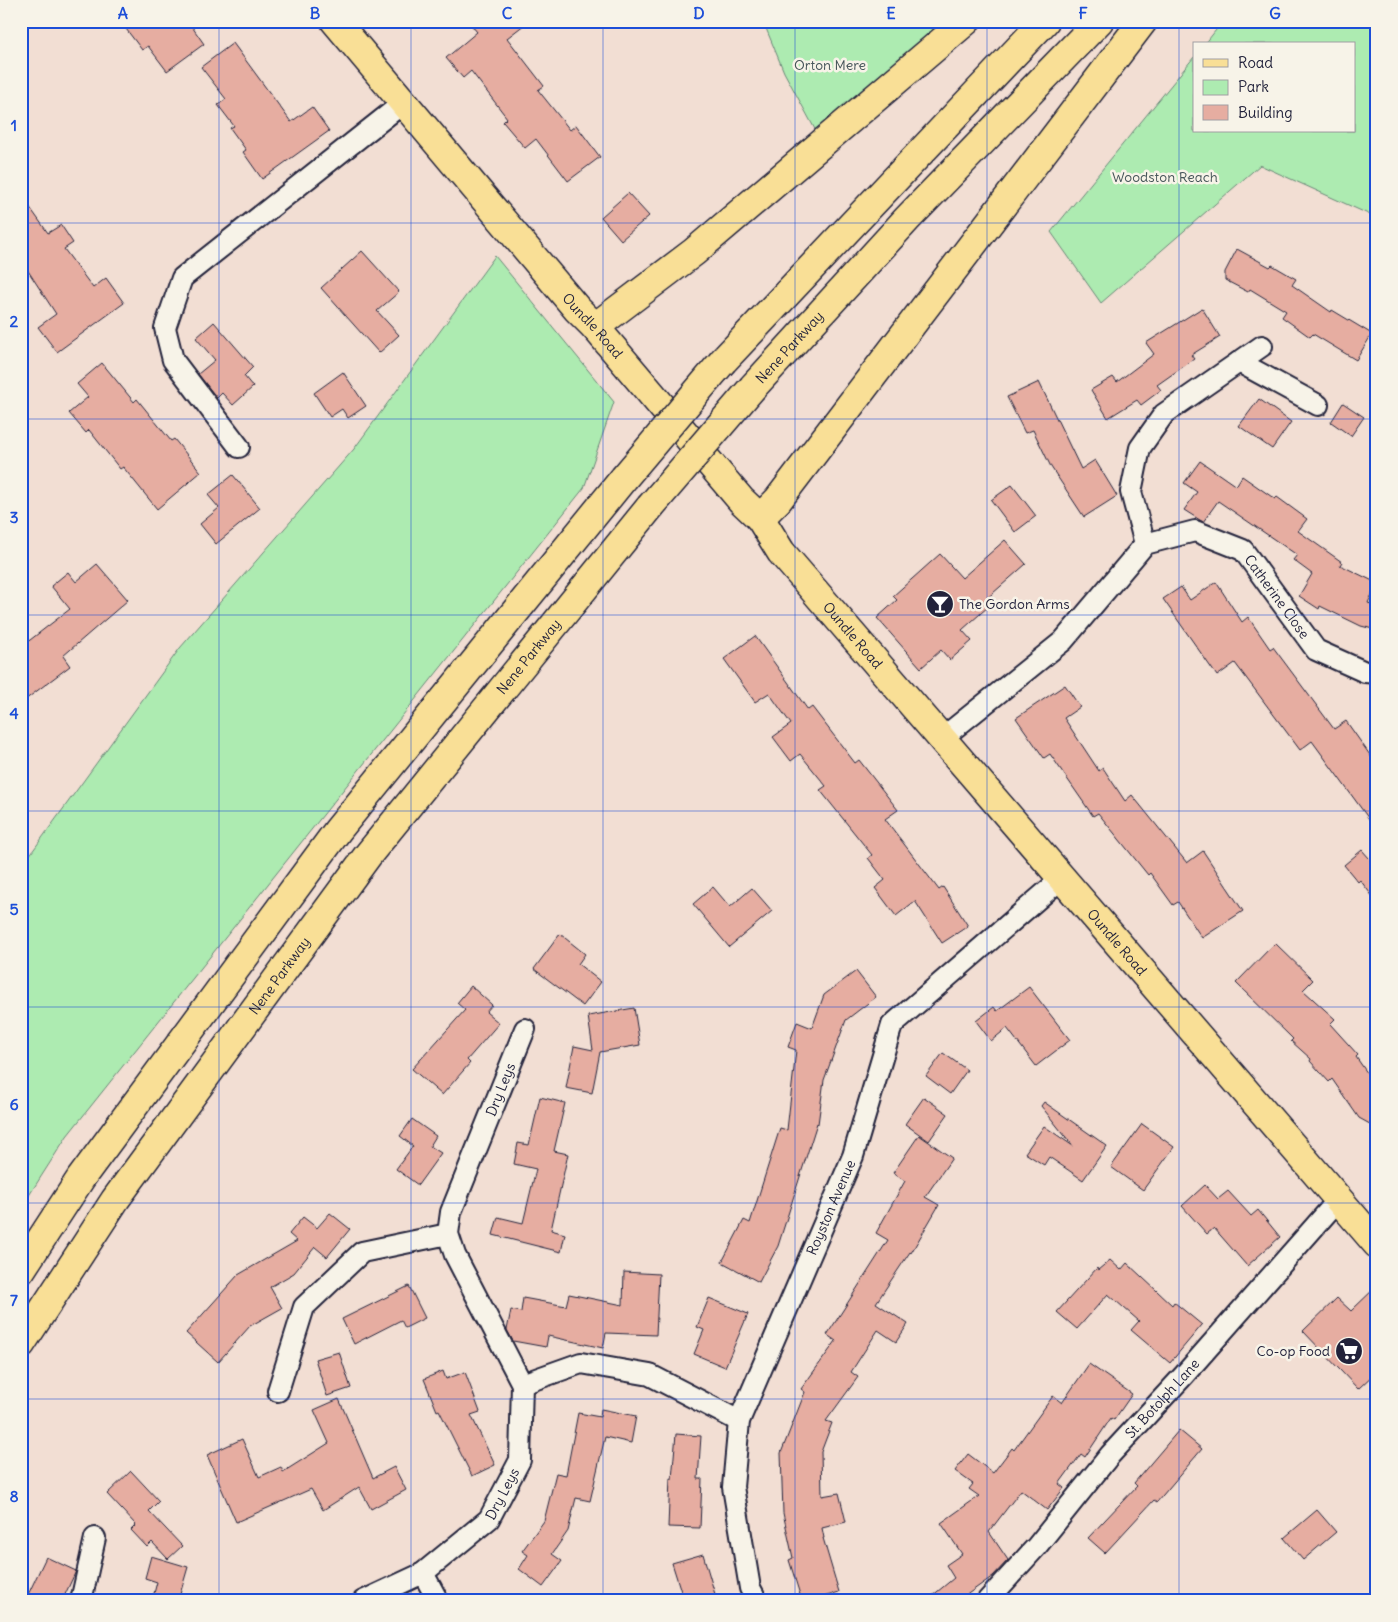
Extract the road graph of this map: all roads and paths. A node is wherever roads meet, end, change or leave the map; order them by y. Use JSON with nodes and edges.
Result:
{"nodes":[{"id":1,"x":335,"y":21,"type":"edge"},
{"id":2,"x":966,"y":21,"type":"edge"},
{"id":3,"x":1045,"y":21,"type":"edge"},
{"id":4,"x":1099,"y":21,"type":"edge"},
{"id":5,"x":1143,"y":21,"type":"edge"},
{"id":6,"x":402,"y":103,"type":"junction"},
{"id":7,"x":595,"y":327,"type":"junction"},
{"id":8,"x":1262,"y":346,"type":"dead end"},
{"id":9,"x":1239,"y":362,"type":"junction"},
{"id":10,"x":1318,"y":405,"type":"dead end"},
{"id":11,"x":239,"y":447,"type":"dead end"},
{"id":12,"x":760,"y":518,"type":"junction"},
{"id":13,"x":1145,"y":544,"type":"junction"},
{"id":14,"x":1377,"y":673,"type":"edge"},
{"id":15,"x":941,"y":739,"type":"junction"},
{"id":16,"x":1061,"y":879,"type":"junction"},
{"id":17,"x":525,"y":1029,"type":"dead end"},
{"id":18,"x":1339,"y":1199,"type":"junction"},
{"id":19,"x":448,"y":1234,"type":"junction"},
{"id":20,"x":1377,"y":1244,"type":"edge"},
{"id":21,"x":21,"y":1270,"type":"edge"},
{"id":22,"x":21,"y":1344,"type":"edge"},
{"id":23,"x":522,"y":1384,"type":"junction"},
{"id":24,"x":278,"y":1391,"type":"dead end"},
{"id":25,"x":739,"y":1421,"type":"junction"},
{"id":26,"x":95,"y":1538,"type":"dead end"},
{"id":27,"x":424,"y":1572,"type":"junction"},
{"id":28,"x":81,"y":1601,"type":"edge"},
{"id":29,"x":363,"y":1601,"type":"edge"},
{"id":30,"x":438,"y":1601,"type":"edge"},
{"id":31,"x":757,"y":1601,"type":"edge"},
{"id":32,"x":987,"y":1601,"type":"edge"}],
"edges":[{"from":1,"to":6,"type":"main road","name":"Oundle Road"},
{"from":2,"to":7,"type":"main road"},
{"from":3,"to":21,"type":"main road","bridge":true},
{"from":4,"to":22,"type":"main road","name":"Nene Parkway","bridge":true},
{"from":5,"to":12,"type":"main road"},
{"from":6,"to":7,"type":"main road","name":"Oundle Road"},
{"from":6,"to":11,"type":"street"},
{"from":7,"to":12,"type":"main road","name":"Oundle Road"},
{"from":8,"to":9,"type":"street"},
{"from":9,"to":10,"type":"street"},
{"from":9,"to":13,"type":"street"},
{"from":12,"to":15,"type":"main road","name":"Oundle Road"},
{"from":13,"to":14,"type":"street","name":"Catherine Close"},
{"from":13,"to":15,"type":"street"},
{"from":15,"to":16,"type":"main road","name":"Oundle Road"},
{"from":16,"to":18,"type":"main road","name":"Oundle Road"},
{"from":16,"to":25,"type":"street","name":"Royston Avenue"},
{"from":17,"to":19,"type":"street","name":"Dry Leys"},
{"from":18,"to":20,"type":"main road","name":"Oundle Road"},
{"from":18,"to":32,"type":"street","name":"St. Botolph Lane"},
{"from":19,"to":23,"type":"street","name":"Dry Leys"},
{"from":19,"to":24,"type":"street"},
{"from":23,"to":25,"type":"street"},
{"from":23,"to":27,"type":"street","name":"Dry Leys"},
{"from":25,"to":31,"type":"street","name":"Royston Avenue"},
{"from":26,"to":28,"type":"street"},
{"from":27,"to":29,"type":"street","name":"Dry Leys"},
{"from":27,"to":30,"type":"street"}]}
